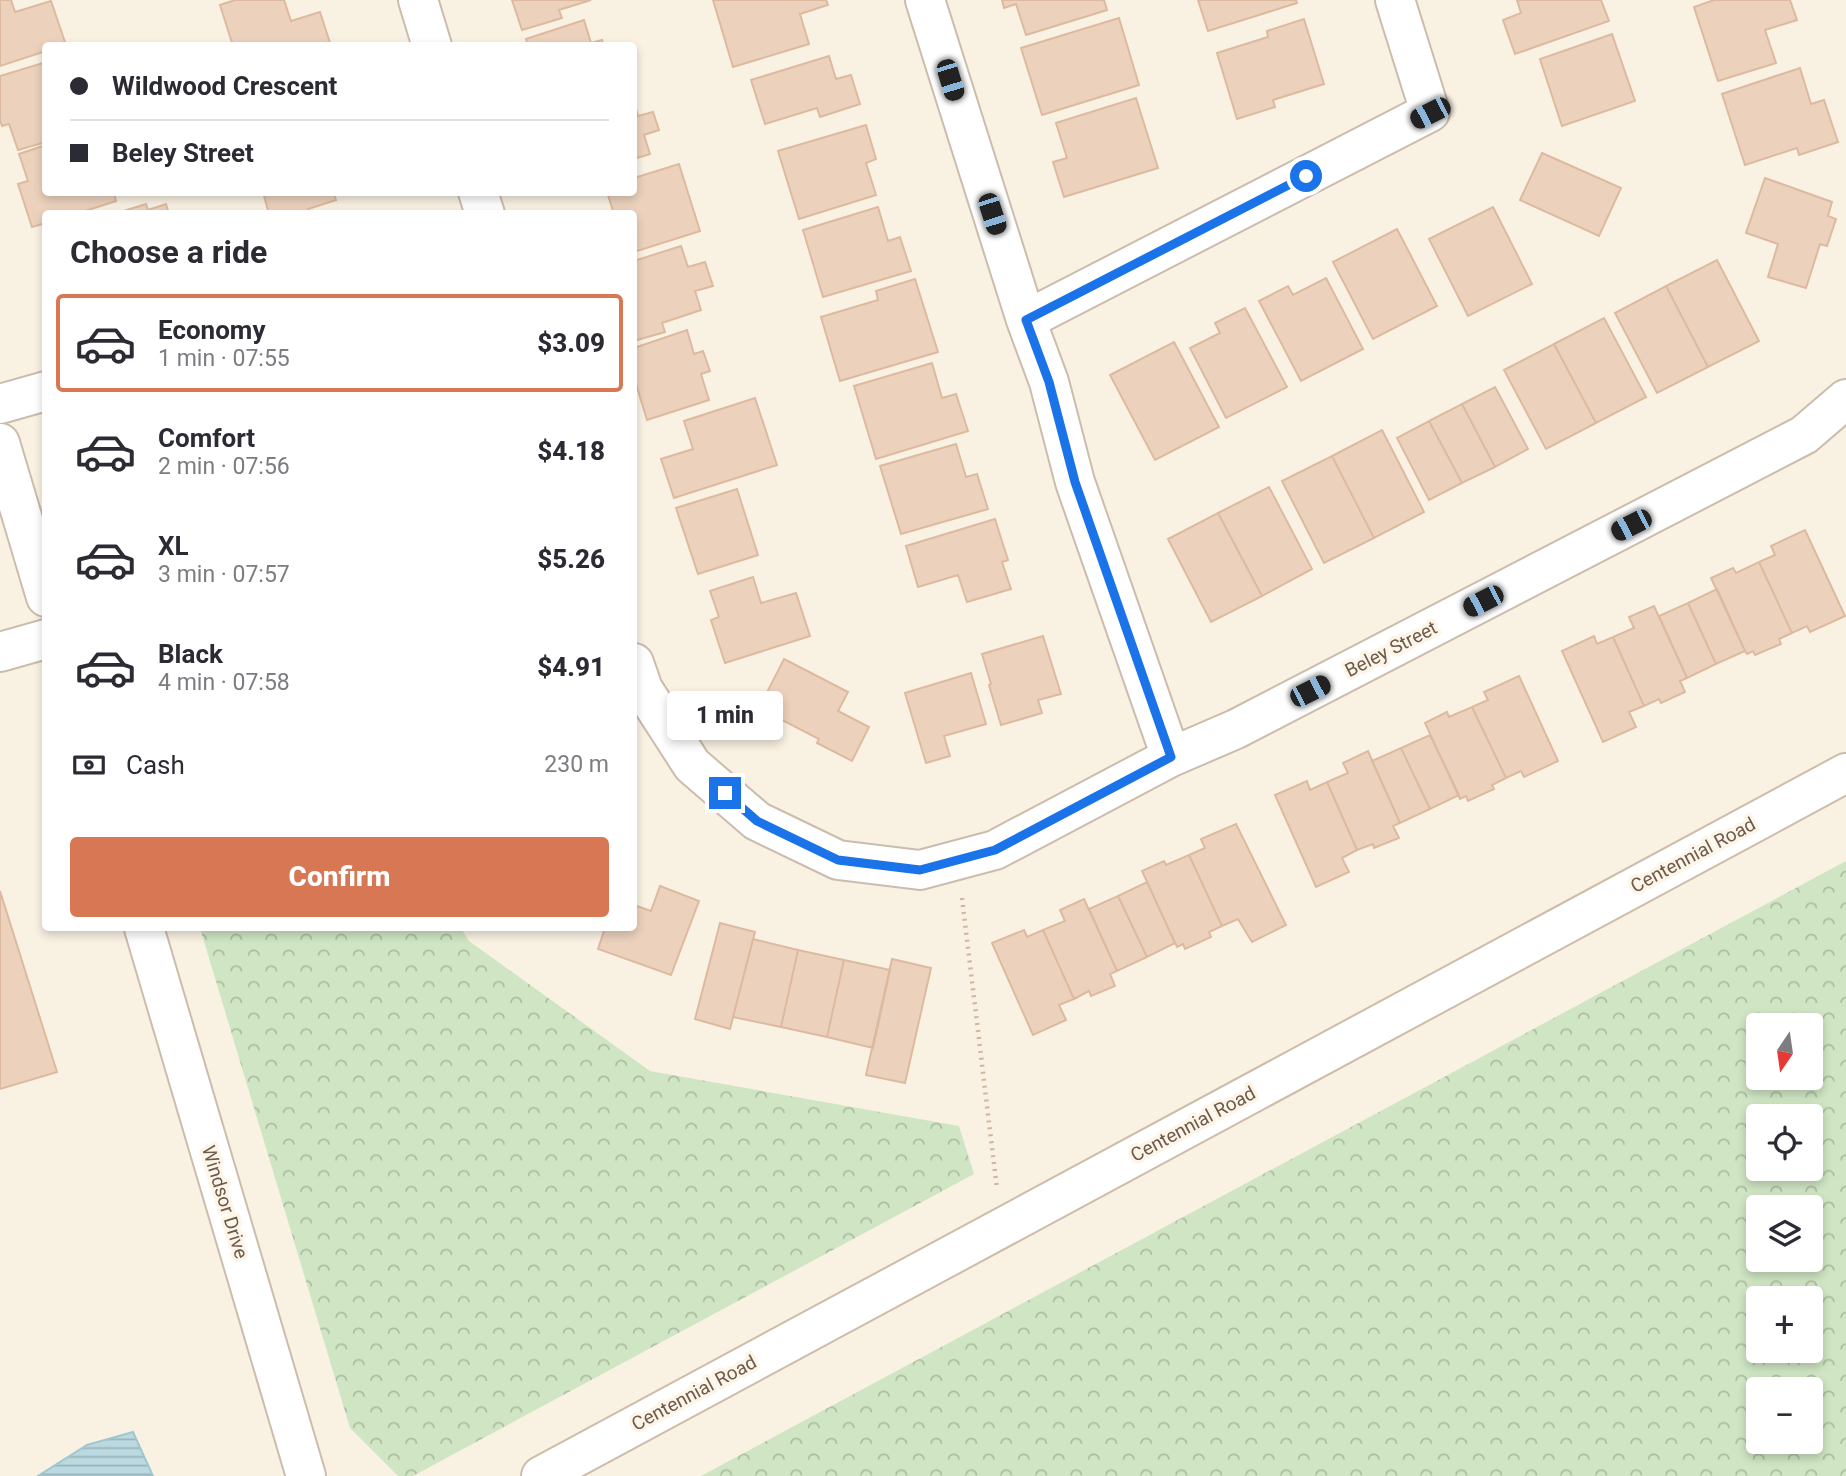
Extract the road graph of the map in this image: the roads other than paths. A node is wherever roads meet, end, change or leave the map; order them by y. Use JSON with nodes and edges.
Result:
{"nodes":[{"id":1,"x":418,"y":0,"type":"edge"},
{"id":2,"x":925,"y":0,"type":"edge"},
{"id":3,"x":1395,"y":0,"type":"edge"},
{"id":4,"x":431,"y":42,"type":"edge"},
{"id":5,"x":1026,"y":320,"type":"junction"},
{"id":6,"x":42,"y":392,"type":"edge"},
{"id":7,"x":1846,"y":399,"type":"edge"},
{"id":8,"x":0,"y":404,"type":"edge"},
{"id":9,"x":0,"y":443,"type":"edge"},
{"id":10,"x":42,"y":584,"type":"edge"},
{"id":11,"x":42,"y":640,"type":"edge"},
{"id":12,"x":0,"y":652,"type":"edge"},
{"id":13,"x":637,"y":672,"type":"edge"},
{"id":14,"x":1171,"y":757,"type":"junction"},
{"id":15,"x":1846,"y":773,"type":"edge"},
{"id":16,"x":145,"y":931,"type":"edge"},
{"id":17,"x":306,"y":1476,"type":"edge"},
{"id":18,"x":541,"y":1476,"type":"edge"}],
"edges":[{"from":1,"to":4,"type":"street"},
{"from":2,"to":5,"type":"street"},
{"from":3,"to":5,"type":"street"},
{"from":5,"to":14,"type":"street"},
{"from":6,"to":8,"type":"street"},
{"from":7,"to":14,"type":"street","name":"Beley Street"},
{"from":9,"to":10,"type":"street"},
{"from":11,"to":12,"type":"street"},
{"from":13,"to":14,"type":"street","name":"Beley Street"},
{"from":15,"to":18,"type":"street","name":"Centennial Road"},
{"from":16,"to":17,"type":"street","name":"Windsor Drive"}]}
